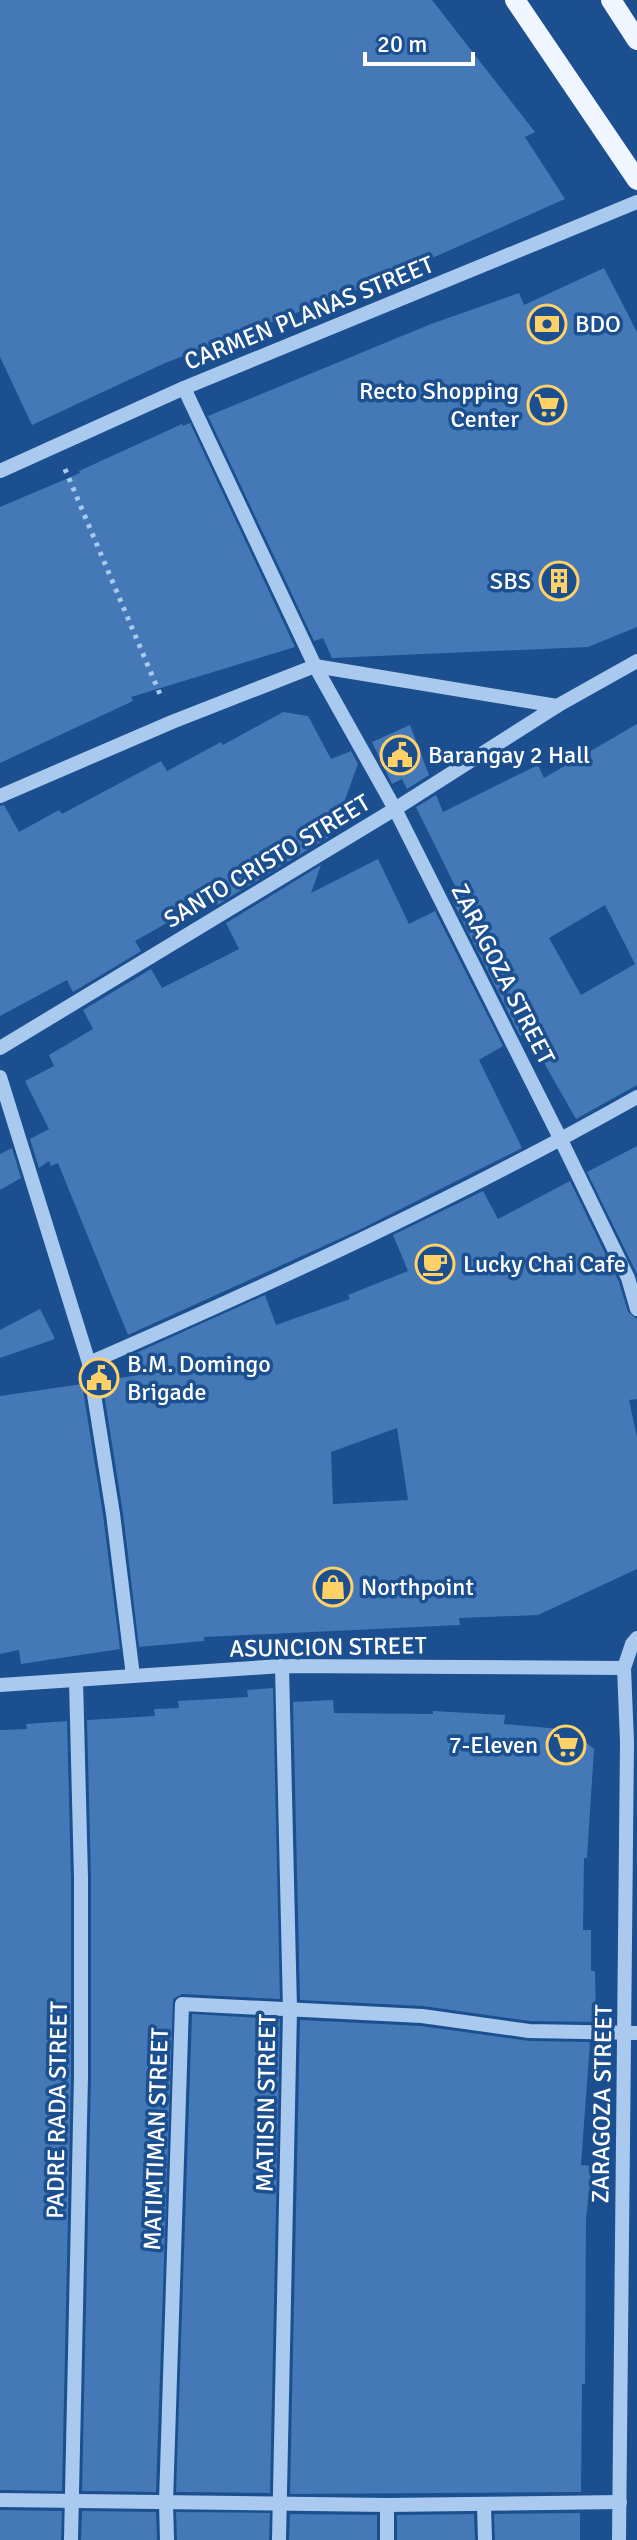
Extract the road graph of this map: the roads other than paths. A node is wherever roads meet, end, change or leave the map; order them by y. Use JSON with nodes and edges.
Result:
{"nodes":[{"id":1,"x":515,"y":0,"type":"edge"},
{"id":2,"x":611,"y":0,"type":"edge"},
{"id":3,"x":637,"y":40,"type":"edge"},
{"id":4,"x":637,"y":180,"type":"edge"},
{"id":5,"x":637,"y":202,"type":"edge"},
{"id":6,"x":184,"y":388,"type":"junction"},
{"id":7,"x":0,"y":471,"type":"edge"},
{"id":8,"x":637,"y":661,"type":"edge"},
{"id":9,"x":315,"y":666,"type":"junction"},
{"id":10,"x":557,"y":706,"type":"junction"},
{"id":11,"x":0,"y":796,"type":"edge"},
{"id":12,"x":395,"y":809,"type":"junction"},
{"id":13,"x":0,"y":1048,"type":"edge"},
{"id":14,"x":0,"y":1077,"type":"edge"},
{"id":15,"x":637,"y":1097,"type":"edge"},
{"id":16,"x":561,"y":1140,"type":"junction"},
{"id":17,"x":637,"y":1309,"type":"edge"},
{"id":18,"x":89,"y":1363,"type":"junction"},
{"id":19,"x":637,"y":1638,"type":"edge"},
{"id":20,"x":282,"y":1666,"type":"junction"},
{"id":21,"x":624,"y":1668,"type":"junction"},
{"id":22,"x":133,"y":1676,"type":"junction"},
{"id":23,"x":76,"y":1680,"type":"junction"},
{"id":24,"x":0,"y":1685,"type":"edge"},
{"id":25,"x":632,"y":1742,"type":"edge"},
{"id":26,"x":290,"y":2010,"type":"junction"},
{"id":27,"x":631,"y":2034,"type":"edge"},
{"id":28,"x":637,"y":2397,"type":"edge"},
{"id":29,"x":621,"y":2402,"type":"junction"},
{"id":30,"x":0,"y":2500,"type":"edge"},
{"id":31,"x":71,"y":2501,"type":"junction"},
{"id":32,"x":166,"y":2502,"type":"junction"},
{"id":33,"x":620,"y":2502,"type":"junction"},
{"id":34,"x":279,"y":2504,"type":"junction"},
{"id":35,"x":387,"y":2505,"type":"junction"},
{"id":36,"x":484,"y":2505,"type":"junction"},
{"id":37,"x":71,"y":2540,"type":"edge"},
{"id":38,"x":167,"y":2540,"type":"edge"},
{"id":39,"x":279,"y":2540,"type":"edge"},
{"id":40,"x":387,"y":2540,"type":"edge"},
{"id":41,"x":485,"y":2540,"type":"edge"},
{"id":42,"x":619,"y":2540,"type":"edge"}],
"edges":[{"from":1,"to":4,"type":"main road"},
{"from":2,"to":3,"type":"main road"},
{"from":5,"to":6,"type":"street","name":"CARMEN PLANAS STREET"},
{"from":6,"to":7,"type":"street","name":"CARMEN PLANAS STREET"},
{"from":6,"to":9,"type":"street","name":"ZARAGOZA STREET"},
{"from":8,"to":10,"type":"street","name":"SANTO CRISTO STREET"},
{"from":9,"to":10,"type":"street"},
{"from":9,"to":11,"type":"street"},
{"from":9,"to":12,"type":"street","name":"ZARAGOZA STREET"},
{"from":10,"to":12,"type":"street","name":"SANTO CRISTO STREET"},
{"from":12,"to":13,"type":"street","name":"SANTO CRISTO STREET"},
{"from":12,"to":16,"type":"street","name":"ZARAGOZA STREET"},
{"from":14,"to":18,"type":"street"},
{"from":15,"to":16,"type":"street"},
{"from":16,"to":17,"type":"street","name":"ZARAGOZA STREET"},
{"from":16,"to":18,"type":"street"},
{"from":18,"to":22,"type":"street"},
{"from":19,"to":21,"type":"street"},
{"from":20,"to":21,"type":"street","name":"ASUNCION STREET"},
{"from":20,"to":22,"type":"street","name":"ASUNCION STREET"},
{"from":20,"to":26,"type":"street","name":"MATIISIN STREET"},
{"from":21,"to":25,"type":"street","name":"ZARAGOZA STREET"},
{"from":22,"to":23,"type":"street","name":"ASUNCION STREET"},
{"from":23,"to":24,"type":"street","name":"ASUNCION STREET"},
{"from":23,"to":31,"type":"street","name":"PADRE RADA STREET"},
{"from":25,"to":27,"type":"street","name":"ZARAGOZA STREET"},
{"from":26,"to":27,"type":"street","name":"MATIMTIMAN STREET"},
{"from":26,"to":32,"type":"street","name":"MATIMTIMAN STREET"},
{"from":26,"to":34,"type":"street","name":"MATIISIN STREET"},
{"from":27,"to":29,"type":"street","name":"ZARAGOZA STREET"},
{"from":28,"to":29,"type":"street"},
{"from":29,"to":33,"type":"street","name":"ZARAGOZA STREET"},
{"from":30,"to":31,"type":"street"},
{"from":31,"to":32,"type":"street"},
{"from":31,"to":37,"type":"street","name":"PADRE RADA STREET"},
{"from":32,"to":34,"type":"street"},
{"from":32,"to":38,"type":"street","name":"MATIMTIMAN STREET"},
{"from":33,"to":36,"type":"street"},
{"from":33,"to":42,"type":"street","name":"ZARAGOZA STREET"},
{"from":34,"to":35,"type":"street"},
{"from":34,"to":39,"type":"street","name":"MATIISIN STREET"},
{"from":35,"to":36,"type":"street"},
{"from":35,"to":40,"type":"street"},
{"from":36,"to":41,"type":"street"}]}
